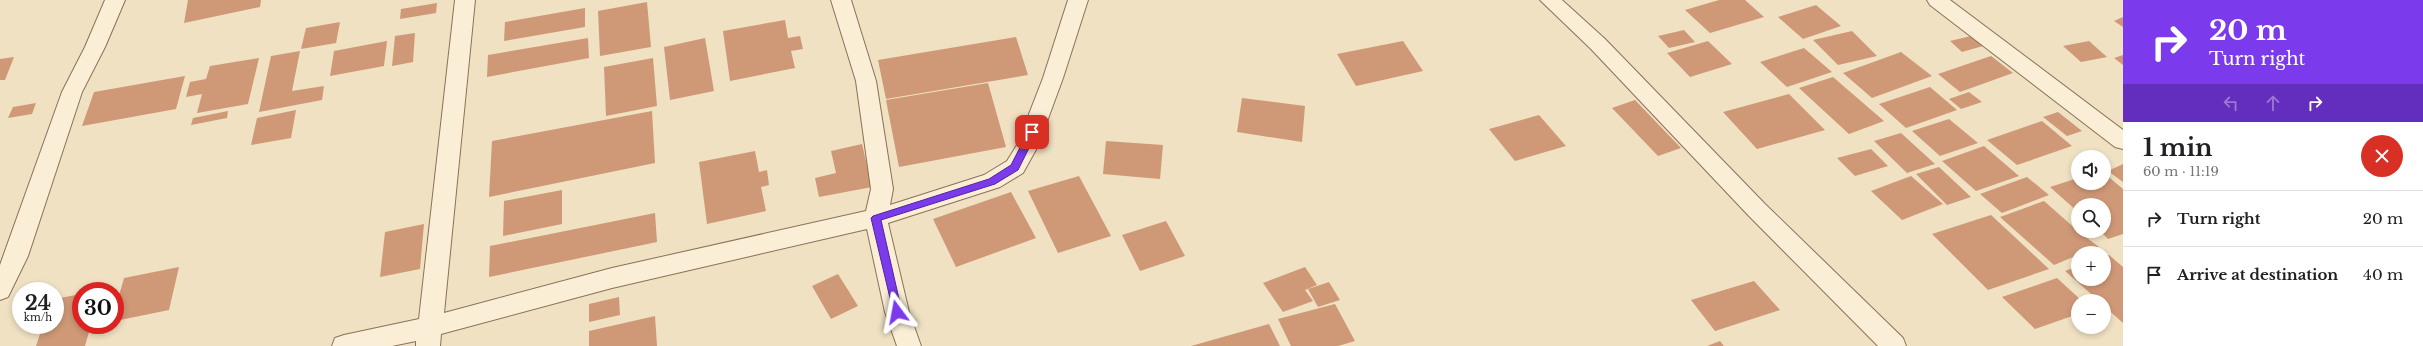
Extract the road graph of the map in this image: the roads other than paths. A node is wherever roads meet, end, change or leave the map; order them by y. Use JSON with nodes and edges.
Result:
{"nodes":[{"id":1,"x":115,"y":0,"type":"edge"},
{"id":2,"x":464,"y":0,"type":"edge"},
{"id":3,"x":841,"y":0,"type":"edge"},
{"id":4,"x":1078,"y":0,"type":"edge"},
{"id":5,"x":1550,"y":0,"type":"edge"},
{"id":6,"x":1937,"y":0,"type":"edge"},
{"id":7,"x":2123,"y":141,"type":"edge"},
{"id":8,"x":876,"y":218,"type":"junction"},
{"id":9,"x":0,"y":290,"type":"edge"},
{"id":10,"x":430,"y":336,"type":"edge"},
{"id":11,"x":344,"y":346,"type":"edge"},
{"id":12,"x":909,"y":346,"type":"edge"},
{"id":13,"x":1894,"y":346,"type":"edge"}],
"edges":[{"from":1,"to":9,"type":"street"},
{"from":2,"to":10,"type":"street"},
{"from":3,"to":8,"type":"street"},
{"from":4,"to":8,"type":"street"},
{"from":5,"to":13,"type":"street"},
{"from":6,"to":7,"type":"street"},
{"from":8,"to":10,"type":"street"},
{"from":8,"to":12,"type":"street"},
{"from":10,"to":11,"type":"street"}]}
